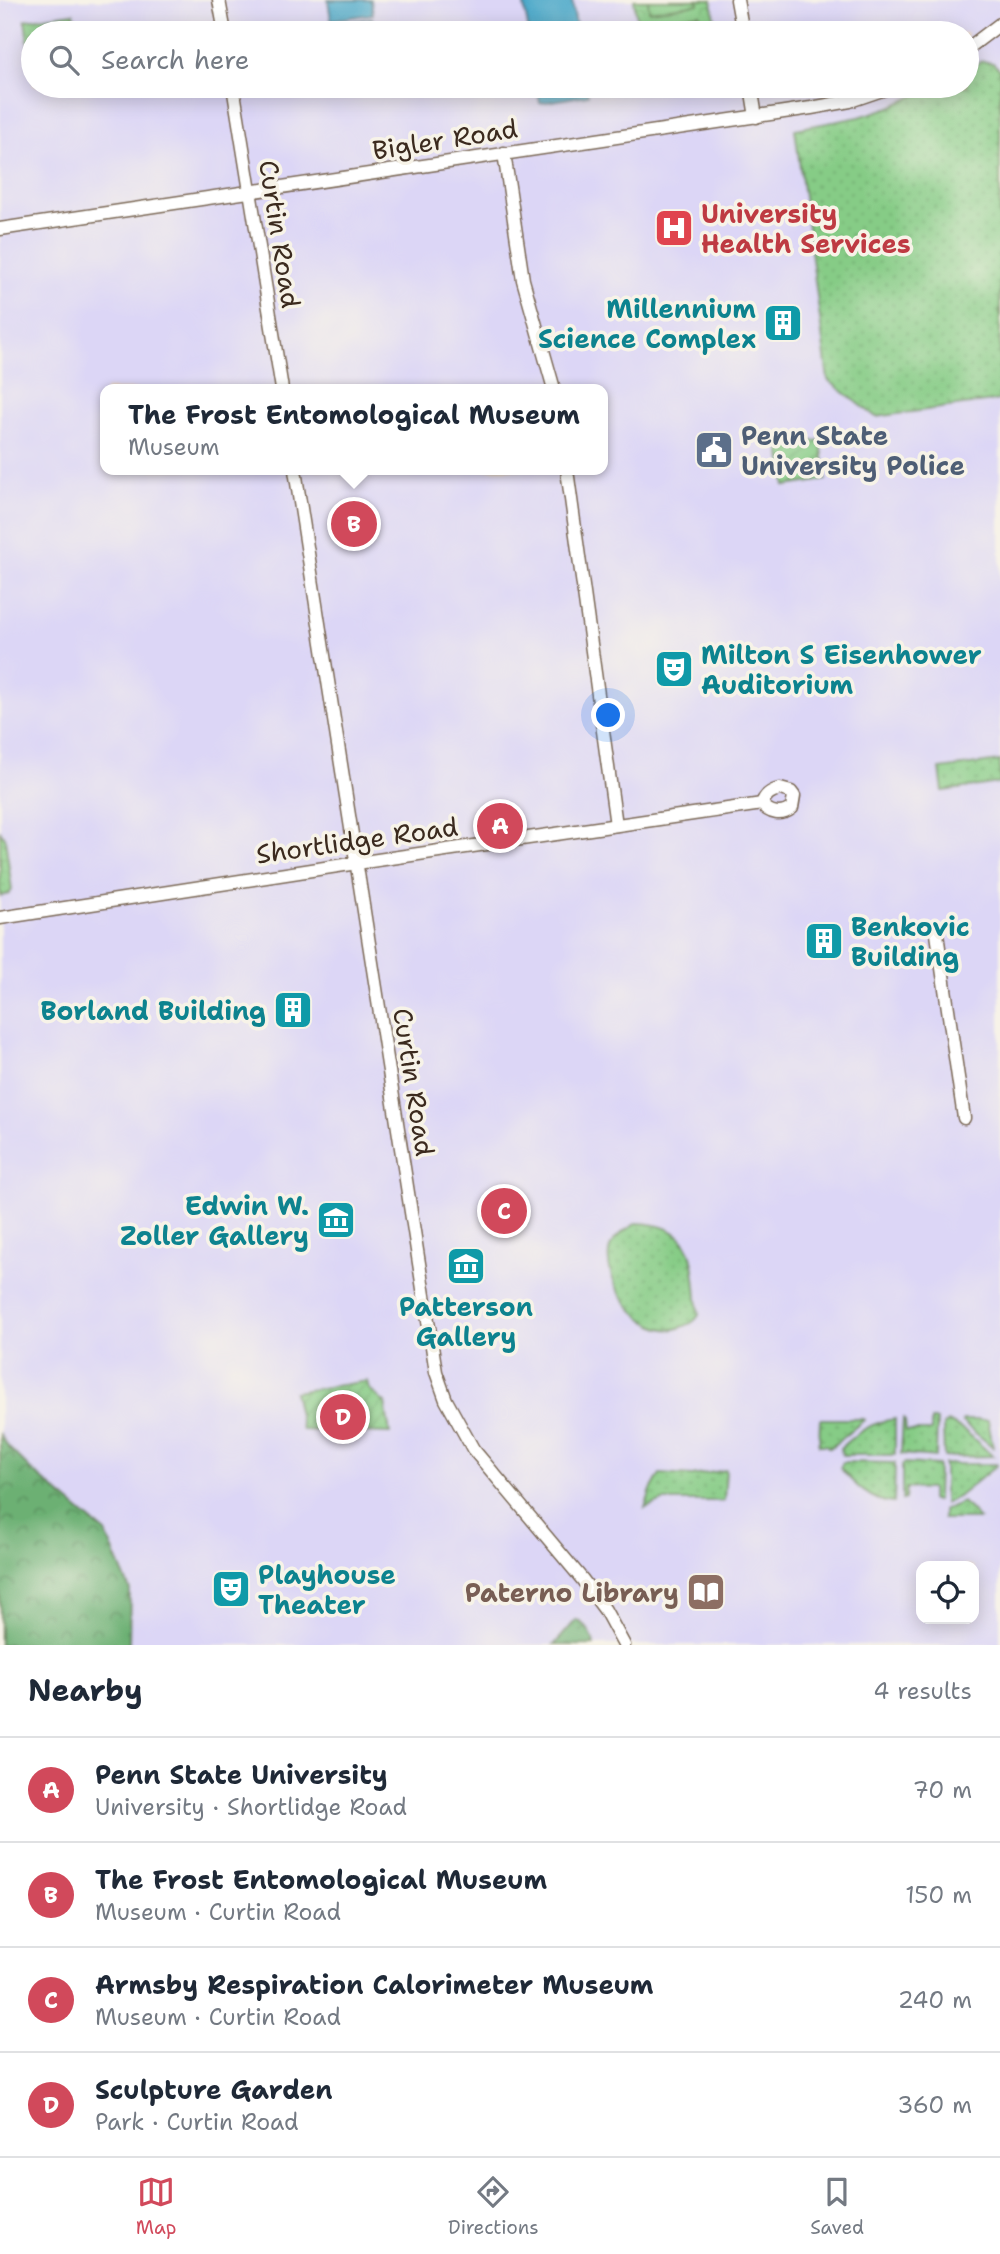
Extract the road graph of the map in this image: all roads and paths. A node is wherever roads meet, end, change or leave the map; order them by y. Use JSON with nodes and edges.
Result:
{"nodes":[{"id":1,"x":219,"y":0,"type":"edge"},
{"id":2,"x":737,"y":0,"type":"edge"},
{"id":3,"x":223,"y":21,"type":"edge"},
{"id":4,"x":741,"y":21,"type":"edge"},
{"id":5,"x":998,"y":30,"type":"edge"},
{"id":6,"x":979,"y":42,"type":"edge"},
{"id":7,"x":235,"y":98,"type":"edge"},
{"id":8,"x":753,"y":98,"type":"edge"},
{"id":9,"x":858,"y":98,"type":"edge"},
{"id":10,"x":756,"y":117,"type":"junction"},
{"id":11,"x":504,"y":153,"type":"junction"},
{"id":12,"x":250,"y":191,"type":"junction"},
{"id":13,"x":0,"y":229,"type":"edge"},
{"id":14,"x":281,"y":384,"type":"edge"},
{"id":15,"x":553,"y":384,"type":"edge"},
{"id":16,"x":296,"y":475,"type":"edge"},
{"id":17,"x":568,"y":475,"type":"edge"},
{"id":18,"x":764,"y":804,"type":"dead end"},
{"id":19,"x":616,"y":825,"type":"junction"},
{"id":20,"x":357,"y":863,"type":"junction"},
{"id":21,"x":0,"y":918,"type":"edge"},
{"id":22,"x":937,"y":934,"type":"dead end"},
{"id":23,"x":964,"y":1118,"type":"dead end"},
{"id":24,"x":624,"y":1645,"type":"edge"}],
"edges":[{"from":1,"to":3,"type":"street"},
{"from":2,"to":4,"type":"street"},
{"from":5,"to":6,"type":"street"},
{"from":7,"to":12,"type":"street","name":"Curtin Road"},
{"from":8,"to":10,"type":"street"},
{"from":9,"to":10,"type":"street","name":"Bigler Road"},
{"from":10,"to":11,"type":"street","name":"Bigler Road"},
{"from":11,"to":12,"type":"street","name":"Bigler Road"},
{"from":11,"to":15,"type":"street"},
{"from":12,"to":13,"type":"street","name":"Bigler Road"},
{"from":12,"to":14,"type":"street","name":"Curtin Road"},
{"from":16,"to":20,"type":"street","name":"Curtin Road"},
{"from":17,"to":19,"type":"street"},
{"from":18,"to":19,"type":"street","name":"Shortlidge Road"},
{"from":19,"to":20,"type":"street","name":"Shortlidge Road"},
{"from":20,"to":21,"type":"street","name":"Shortlidge Road"},
{"from":20,"to":24,"type":"street","name":"Curtin Road"},
{"from":22,"to":23,"type":"street"}]}
